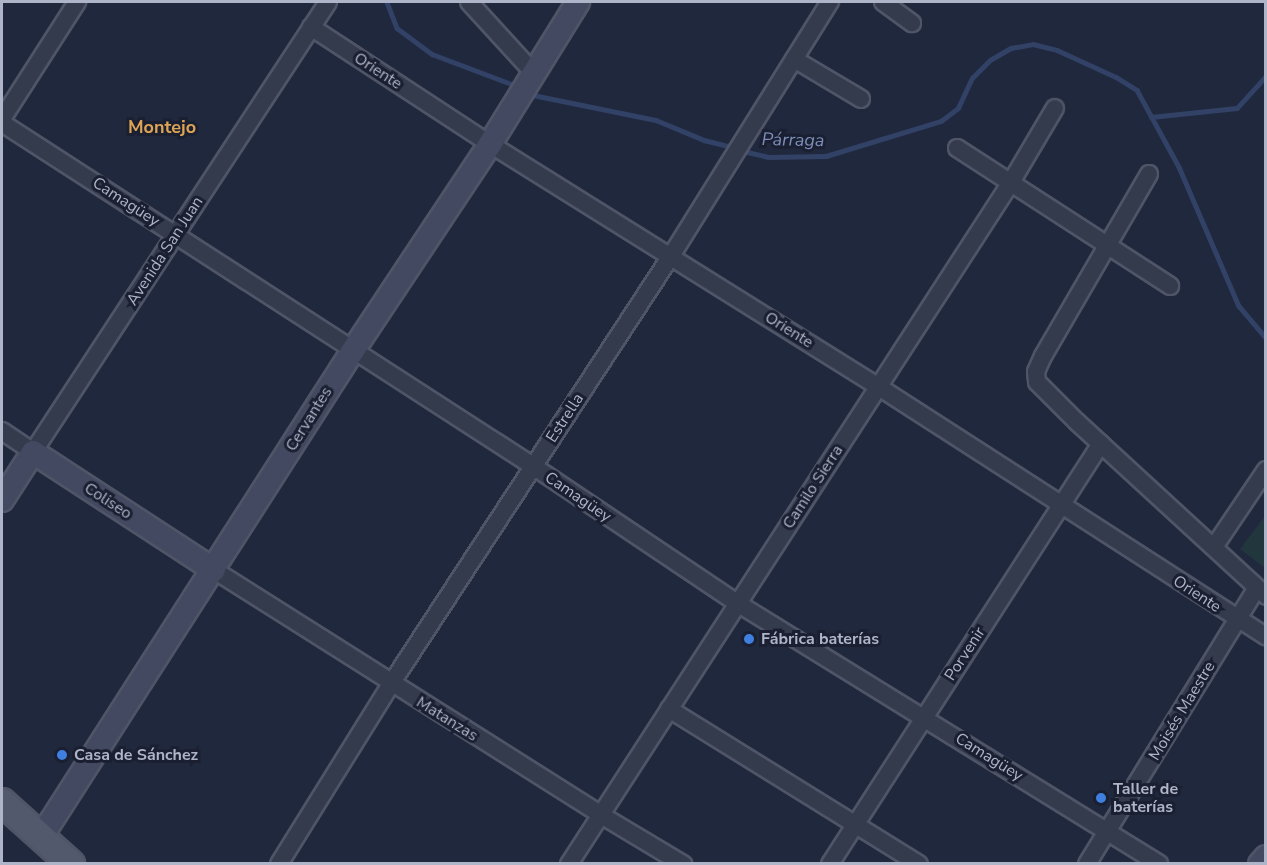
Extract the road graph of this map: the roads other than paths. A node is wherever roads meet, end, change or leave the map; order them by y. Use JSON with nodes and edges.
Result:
{"nodes":[{"id":1,"x":77,"y":2,"type":"edge"},
{"id":2,"x":328,"y":2,"type":"edge"},
{"id":3,"x":469,"y":2,"type":"edge"},
{"id":4,"x":578,"y":2,"type":"edge"},
{"id":5,"x":830,"y":2,"type":"edge"},
{"id":6,"x":883,"y":2,"type":"edge"},
{"id":7,"x":912,"y":23,"type":"dead end"},
{"id":8,"x":311,"y":27,"type":"junction"},
{"id":9,"x":794,"y":59,"type":"junction"},
{"id":10,"x":526,"y":84,"type":"junction"},
{"id":11,"x":861,"y":99,"type":"dead end"},
{"id":12,"x":1055,"y":108,"type":"dead end"},
{"id":13,"x":2,"y":121,"type":"edge"},
{"id":14,"x":489,"y":144,"type":"junction"},
{"id":15,"x":957,"y":148,"type":"dead end"},
{"id":16,"x":1149,"y":174,"type":"dead end"},
{"id":17,"x":1010,"y":184,"type":"junction"},
{"id":18,"x":176,"y":235,"type":"junction"},
{"id":19,"x":1109,"y":247,"type":"junction"},
{"id":20,"x":671,"y":256,"type":"junction"},
{"id":21,"x":1170,"y":286,"type":"dead end"},
{"id":22,"x":352,"y":352,"type":"junction"},
{"id":23,"x":879,"y":387,"type":"junction"},
{"id":24,"x":2,"y":431,"type":"edge"},
{"id":25,"x":1101,"y":444,"type":"junction"},
{"id":26,"x":33,"y":452,"type":"junction"},
{"id":27,"x":533,"y":466,"type":"junction"},
{"id":28,"x":1266,"y":470,"type":"edge"},
{"id":29,"x":2,"y":500,"type":"edge"},
{"id":30,"x":1060,"y":505,"type":"junction"},
{"id":31,"x":1214,"y":547,"type":"junction"},
{"id":32,"x":214,"y":570,"type":"junction"},
{"id":33,"x":1261,"y":592,"type":"edge"},
{"id":34,"x":737,"y":603,"type":"junction"},
{"id":35,"x":1237,"y":620,"type":"junction"},
{"id":36,"x":1266,"y":636,"type":"edge"},
{"id":37,"x":391,"y":684,"type":"junction"},
{"id":38,"x":669,"y":709,"type":"junction"},
{"id":39,"x":925,"y":717,"type":"junction"},
{"id":40,"x":2,"y":802,"type":"edge"},
{"id":41,"x":600,"y":815,"type":"junction"},
{"id":42,"x":856,"y":825,"type":"junction"},
{"id":43,"x":1109,"y":831,"type":"junction"},
{"id":44,"x":41,"y":837,"type":"junction"},
{"id":45,"x":1266,"y":857,"type":"edge"},
{"id":46,"x":70,"y":864,"type":"edge"},
{"id":47,"x":279,"y":864,"type":"edge"},
{"id":48,"x":569,"y":864,"type":"edge"},
{"id":49,"x":683,"y":864,"type":"edge"},
{"id":50,"x":830,"y":864,"type":"edge"},
{"id":51,"x":919,"y":864,"type":"edge"},
{"id":52,"x":1087,"y":864,"type":"edge"},
{"id":53,"x":1159,"y":864,"type":"edge"},
{"id":54,"x":1260,"y":864,"type":"edge"}],
"edges":[{"from":1,"to":13,"type":"street"},
{"from":2,"to":8,"type":"street","name":"Avenida San Juan"},
{"from":3,"to":10,"type":"street"},
{"from":4,"to":10,"type":"street","name":"Cervantes"},
{"from":5,"to":9,"type":"street","name":"Estrella"},
{"from":6,"to":7,"type":"street"},
{"from":8,"to":14,"type":"street","name":"Oriente"},
{"from":8,"to":18,"type":"street","name":"Avenida San Juan"},
{"from":9,"to":11,"type":"street"},
{"from":9,"to":20,"type":"street","name":"Estrella"},
{"from":10,"to":14,"type":"street","name":"Cervantes"},
{"from":12,"to":17,"type":"street","name":"Camilo Sierra"},
{"from":13,"to":18,"type":"street","name":"Camagüey"},
{"from":14,"to":20,"type":"street","name":"Oriente"},
{"from":14,"to":22,"type":"street","name":"Cervantes"},
{"from":15,"to":17,"type":"street"},
{"from":16,"to":19,"type":"street"},
{"from":17,"to":19,"type":"street"},
{"from":17,"to":23,"type":"street","name":"Camilo Sierra"},
{"from":18,"to":22,"type":"street","name":"Camagüey"},
{"from":18,"to":26,"type":"street","name":"Avenida San Juan"},
{"from":19,"to":21,"type":"street"},
{"from":19,"to":25,"type":"street"},
{"from":20,"to":23,"type":"street","name":"Oriente"},
{"from":20,"to":27,"type":"street","name":"Estrella"},
{"from":22,"to":27,"type":"street","name":"Camagüey"},
{"from":22,"to":32,"type":"street","name":"Cervantes"},
{"from":23,"to":30,"type":"street","name":"Oriente"},
{"from":23,"to":34,"type":"street","name":"Camilo Sierra"},
{"from":24,"to":26,"type":"street","name":"Coliseo"},
{"from":25,"to":30,"type":"street","name":"Porvenir"},
{"from":25,"to":31,"type":"street"},
{"from":26,"to":29,"type":"street","name":"Avenida San Juan"},
{"from":26,"to":32,"type":"street","name":"Coliseo"},
{"from":27,"to":34,"type":"street","name":"Camagüey"},
{"from":27,"to":37,"type":"street","name":"Estrella"},
{"from":28,"to":31,"type":"street"},
{"from":30,"to":35,"type":"street","name":"Oriente"},
{"from":30,"to":39,"type":"street","name":"Porvenir"},
{"from":31,"to":33,"type":"street"},
{"from":32,"to":37,"type":"street","name":"Matanzas"},
{"from":32,"to":44,"type":"street","name":"Cervantes"},
{"from":33,"to":35,"type":"street","name":"Moisés Maestre"},
{"from":34,"to":38,"type":"street","name":"Camilo Sierra"},
{"from":34,"to":39,"type":"street","name":"Camagüey"},
{"from":35,"to":36,"type":"street","name":"Oriente"},
{"from":35,"to":43,"type":"street","name":"Moisés Maestre"},
{"from":37,"to":41,"type":"street","name":"Matanzas"},
{"from":37,"to":47,"type":"street","name":"Estrella"},
{"from":38,"to":41,"type":"street","name":"Camilo Sierra"},
{"from":38,"to":42,"type":"street"},
{"from":39,"to":42,"type":"street","name":"Porvenir"},
{"from":39,"to":43,"type":"street","name":"Camagüey"},
{"from":40,"to":44,"type":"main road"},
{"from":41,"to":48,"type":"street","name":"Camilo Sierra"},
{"from":41,"to":49,"type":"street","name":"Matanzas"},
{"from":42,"to":50,"type":"street","name":"Porvenir"},
{"from":42,"to":51,"type":"street"},
{"from":43,"to":52,"type":"street","name":"Moisés Maestre"},
{"from":43,"to":53,"type":"street","name":"Camagüey"},
{"from":44,"to":46,"type":"main road"},
{"from":45,"to":54,"type":"street"}]}
